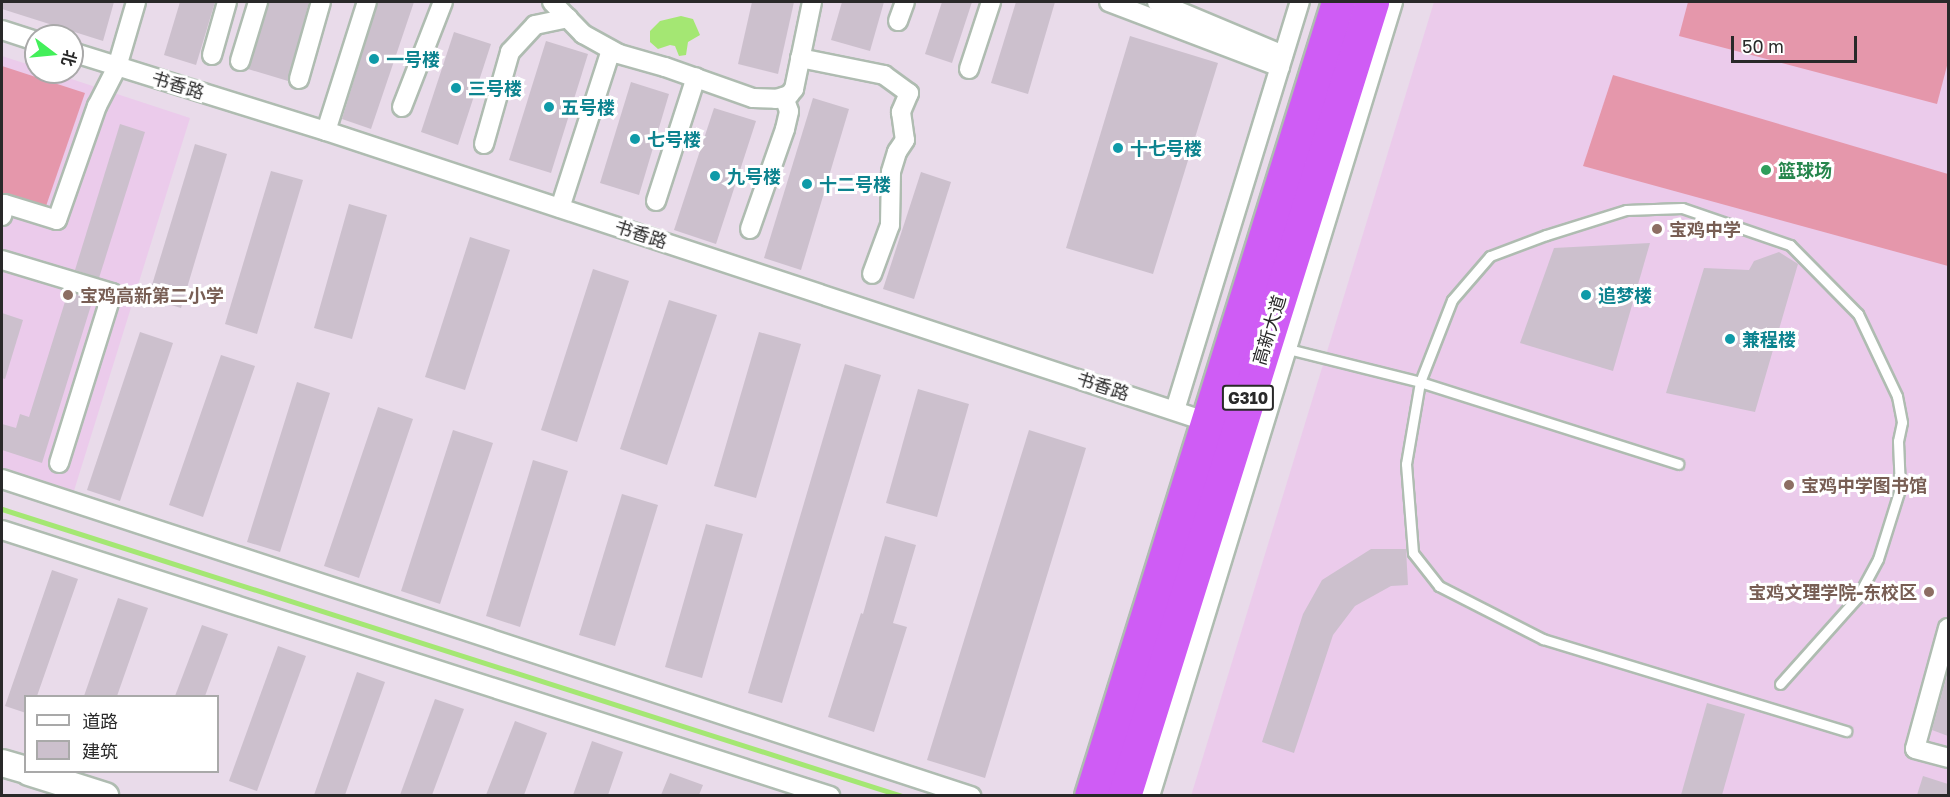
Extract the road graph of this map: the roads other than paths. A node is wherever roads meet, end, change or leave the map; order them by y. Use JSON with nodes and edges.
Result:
{"nodes":[{"id":1,"x":136,"y":2,"type":"edge"},
{"id":2,"x":227,"y":2,"type":"edge"},
{"id":3,"x":258,"y":2,"type":"edge"},
{"id":4,"x":321,"y":2,"type":"edge"},
{"id":5,"x":367,"y":2,"type":"edge"},
{"id":6,"x":443,"y":2,"type":"edge"},
{"id":7,"x":552,"y":2,"type":"edge"},
{"id":8,"x":812,"y":2,"type":"edge"},
{"id":9,"x":904,"y":2,"type":"edge"},
{"id":10,"x":991,"y":2,"type":"edge"},
{"id":11,"x":1109,"y":2,"type":"edge"},
{"id":12,"x":1157,"y":2,"type":"edge"},
{"id":13,"x":1300,"y":2,"type":"edge"},
{"id":14,"x":1338,"y":2,"type":"edge"},
{"id":15,"x":1372,"y":2,"type":"edge"},
{"id":16,"x":1393,"y":2,"type":"edge"},
{"id":17,"x":568,"y":18,"type":"junction"},
{"id":18,"x":898,"y":21,"type":"dead end"},
{"id":19,"x":2,"y":30,"type":"edge"},
{"id":20,"x":24,"y":37,"type":"edge"},
{"id":21,"x":611,"y":50,"type":"junction"},
{"id":22,"x":212,"y":55,"type":"dead end"},
{"id":23,"x":84,"y":56,"type":"edge"},
{"id":24,"x":800,"y":58,"type":"junction"},
{"id":25,"x":240,"y":61,"type":"dead end"},
{"id":26,"x":1281,"y":61,"type":"junction"},
{"id":27,"x":117,"y":67,"type":"junction"},
{"id":28,"x":969,"y":69,"type":"dead end"},
{"id":29,"x":696,"y":77,"type":"junction"},
{"id":30,"x":299,"y":79,"type":"dead end"},
{"id":31,"x":784,"y":97,"type":"junction"},
{"id":32,"x":402,"y":107,"type":"dead end"},
{"id":33,"x":326,"y":131,"type":"junction"},
{"id":34,"x":484,"y":144,"type":"dead end"},
{"id":35,"x":656,"y":201,"type":"dead end"},
{"id":36,"x":560,"y":208,"type":"junction"},
{"id":37,"x":2,"y":216,"type":"edge"},
{"id":38,"x":750,"y":229,"type":"dead end"},
{"id":39,"x":2,"y":260,"type":"edge"},
{"id":40,"x":872,"y":274,"type":"dead end"},
{"id":41,"x":1275,"y":347,"type":"junction"},
{"id":42,"x":1420,"y":382,"type":"junction"},
{"id":43,"x":1175,"y":410,"type":"junction"},
{"id":44,"x":1208,"y":422,"type":"junction"},
{"id":45,"x":59,"y":463,"type":"dead end"},
{"id":46,"x":1678,"y":464,"type":"dead end"},
{"id":47,"x":2,"y":479,"type":"edge"},
{"id":48,"x":2,"y":530,"type":"edge"},
{"id":49,"x":1948,"y":628,"type":"edge"},
{"id":50,"x":1780,"y":684,"type":"dead end"},
{"id":51,"x":1846,"y":731,"type":"dead end"},
{"id":52,"x":1948,"y":758,"type":"edge"},
{"id":53,"x":2,"y":763,"type":"edge"},
{"id":54,"x":24,"y":770,"type":"edge"},
{"id":55,"x":34,"y":773,"type":"edge"},
{"id":56,"x":105,"y":795,"type":"edge"},
{"id":57,"x":830,"y":795,"type":"edge"},
{"id":58,"x":971,"y":795,"type":"edge"},
{"id":59,"x":1091,"y":795,"type":"edge"},
{"id":60,"x":1124,"y":795,"type":"edge"},
{"id":61,"x":1150,"y":795,"type":"edge"}],
"edges":[{"from":1,"to":27,"type":"street"},
{"from":2,"to":22,"type":"street"},
{"from":3,"to":25,"type":"street"},
{"from":4,"to":30,"type":"street"},
{"from":5,"to":33,"type":"street"},
{"from":6,"to":32,"type":"street"},
{"from":7,"to":17,"type":"street"},
{"from":8,"to":24,"type":"street"},
{"from":9,"to":18,"type":"street"},
{"from":10,"to":28,"type":"street"},
{"from":11,"to":26,"type":"street"},
{"from":12,"to":26,"type":"street"},
{"from":13,"to":26,"type":"street"},
{"from":14,"to":44,"type":"highway","name":"高新大道","number":"G310"},
{"from":15,"to":41,"type":"highway","name":"高新大道","number":"G310"},
{"from":16,"to":41,"type":"street"},
{"from":17,"to":21,"type":"street"},
{"from":17,"to":34,"type":"street"},
{"from":19,"to":20,"type":"street"},
{"from":21,"to":29,"type":"street"},
{"from":21,"to":36,"type":"street"},
{"from":23,"to":27,"type":"street","name":"书香路"},
{"from":24,"to":31,"type":"street"},
{"from":24,"to":40,"type":"street"},
{"from":26,"to":43,"type":"street"},
{"from":27,"to":33,"type":"street","name":"书香路"},
{"from":27,"to":37,"type":"street"},
{"from":29,"to":31,"type":"street"},
{"from":29,"to":35,"type":"street"},
{"from":31,"to":38,"type":"street"},
{"from":33,"to":36,"type":"street","name":"书香路"},
{"from":36,"to":43,"type":"street","name":"书香路"},
{"from":39,"to":45,"type":"street"},
{"from":41,"to":42,"type":"lane"},
{"from":41,"to":60,"type":"highway","name":"高新大道","number":"G310"},
{"from":41,"to":61,"type":"street"},
{"from":42,"to":46,"type":"lane"},
{"from":42,"to":50,"type":"lane"},
{"from":42,"to":51,"type":"lane"},
{"from":43,"to":44,"type":"street","name":"书香路"},
{"from":44,"to":59,"type":"highway","name":"高新大道","number":"G310"},
{"from":47,"to":58,"type":"street"},
{"from":48,"to":57,"type":"street"},
{"from":49,"to":52,"type":"street"},
{"from":53,"to":54,"type":"main road"},
{"from":55,"to":56,"type":"main road"}]}
